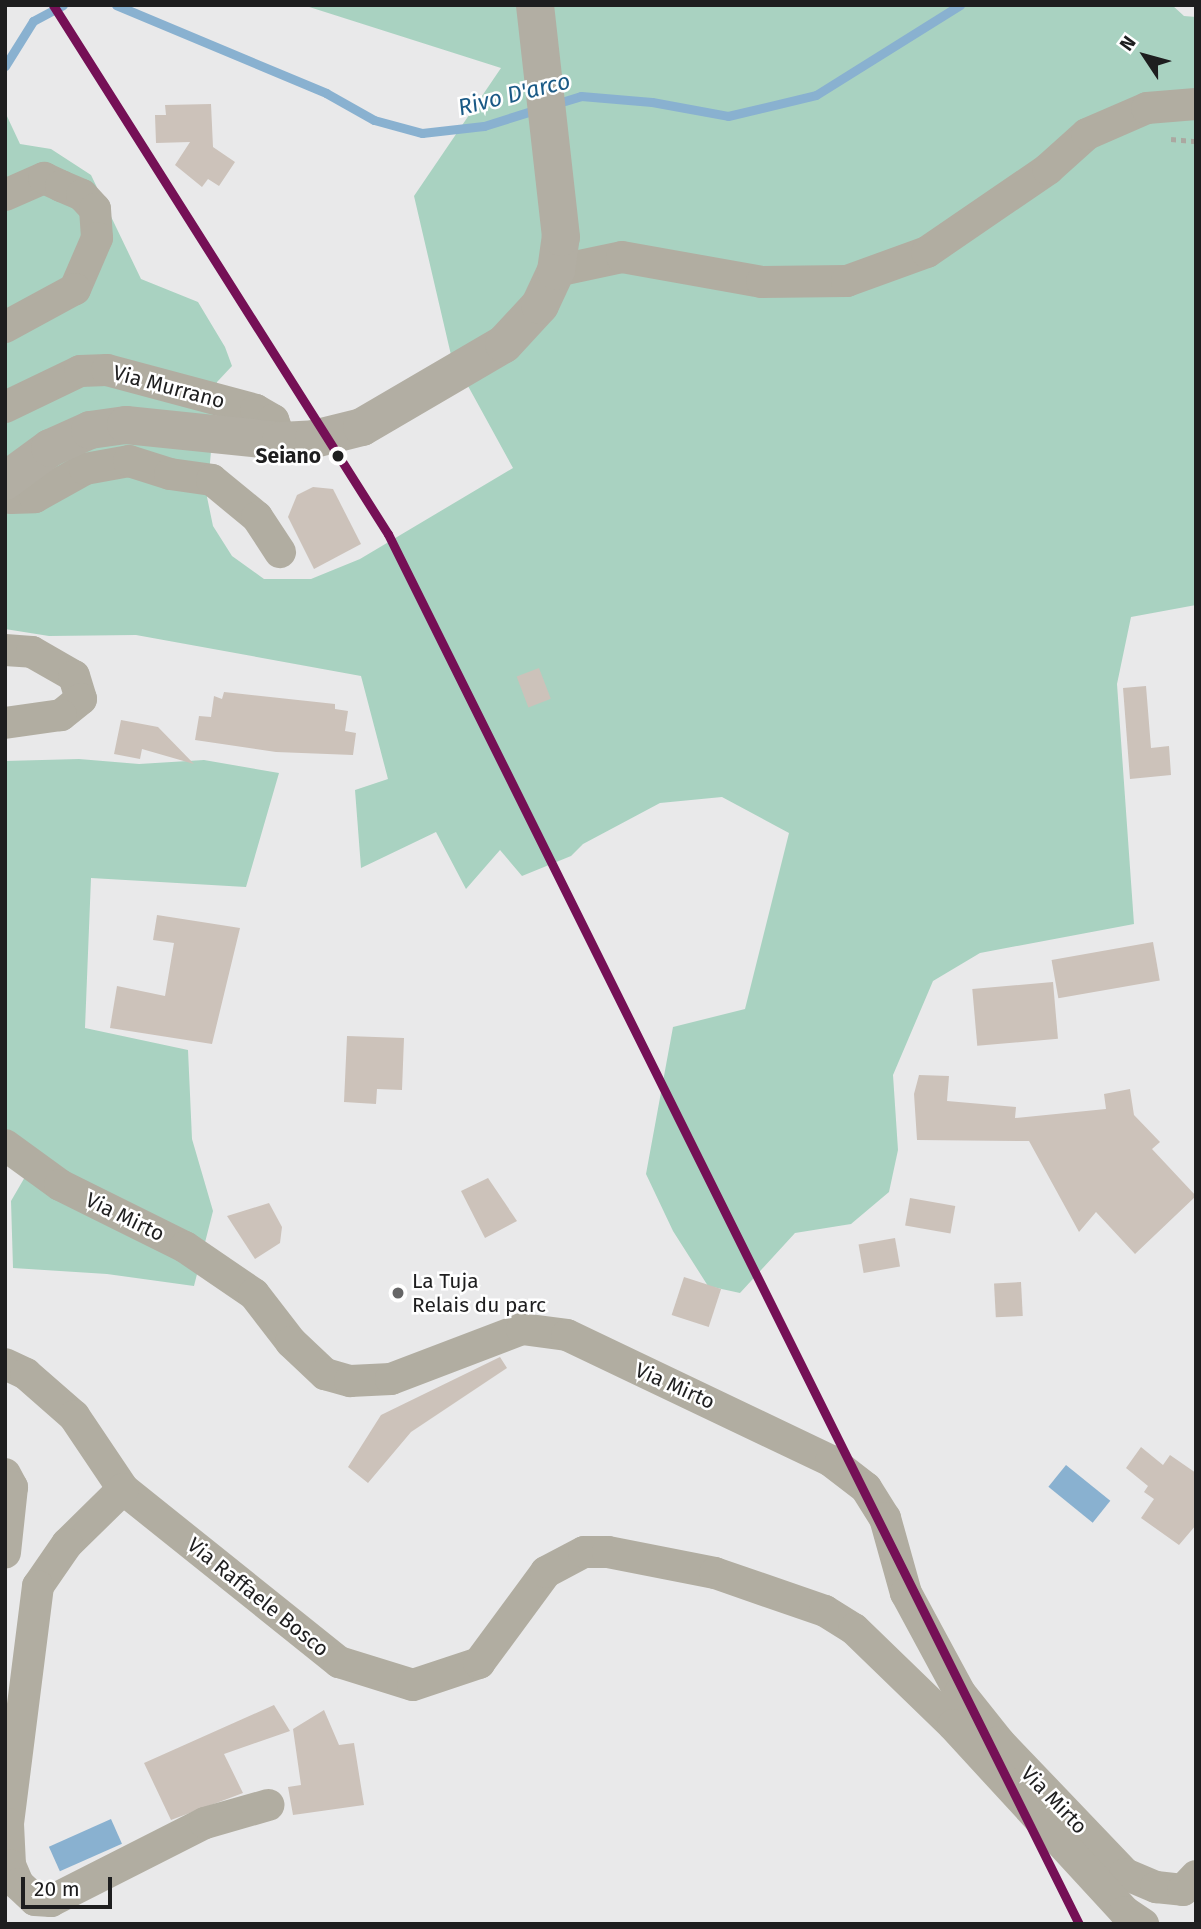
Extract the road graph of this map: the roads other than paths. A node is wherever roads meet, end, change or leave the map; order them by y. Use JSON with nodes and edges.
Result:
{"nodes":[{"id":1,"x":535,"y":5,"type":"edge"},
{"id":2,"x":1196,"y":104,"type":"edge"},
{"id":3,"x":5,"y":195,"type":"edge"},
{"id":4,"x":556,"y":271,"type":"junction"},
{"id":5,"x":5,"y":327,"type":"edge"},
{"id":6,"x":5,"y":407,"type":"edge"},
{"id":7,"x":281,"y":441,"type":"junction"},
{"id":8,"x":5,"y":481,"type":"edge"},
{"id":9,"x":5,"y":492,"type":"edge"},
{"id":10,"x":280,"y":552,"type":"dead end"},
{"id":11,"x":5,"y":649,"type":"edge"},
{"id":12,"x":5,"y":723,"type":"edge"},
{"id":13,"x":5,"y":1145,"type":"edge"},
{"id":14,"x":5,"y":1364,"type":"edge"},
{"id":15,"x":5,"y":1474,"type":"edge"},
{"id":16,"x":122,"y":1489,"type":"junction"},
{"id":17,"x":5,"y":1553,"type":"edge"},
{"id":18,"x":268,"y":1805,"type":"dead end"},
{"id":19,"x":1196,"y":1876,"type":"edge"},
{"id":20,"x":1143,"y":1924,"type":"edge"}],
"edges":[{"from":1,"to":4,"type":"main road"},
{"from":2,"to":4,"type":"street"},
{"from":3,"to":5,"type":"street"},
{"from":4,"to":7,"type":"main road"},
{"from":6,"to":7,"type":"street","name":"Via Murrano"},
{"from":7,"to":8,"type":"main road"},
{"from":9,"to":10,"type":"street"},
{"from":11,"to":12,"type":"street"},
{"from":13,"to":19,"type":"street","name":"Via Mirto"},
{"from":14,"to":16,"type":"street","name":"Via Raffaele Bosco"},
{"from":15,"to":17,"type":"street"},
{"from":16,"to":18,"type":"street"},
{"from":16,"to":20,"type":"street","name":"Via Raffaele Bosco"}]}
